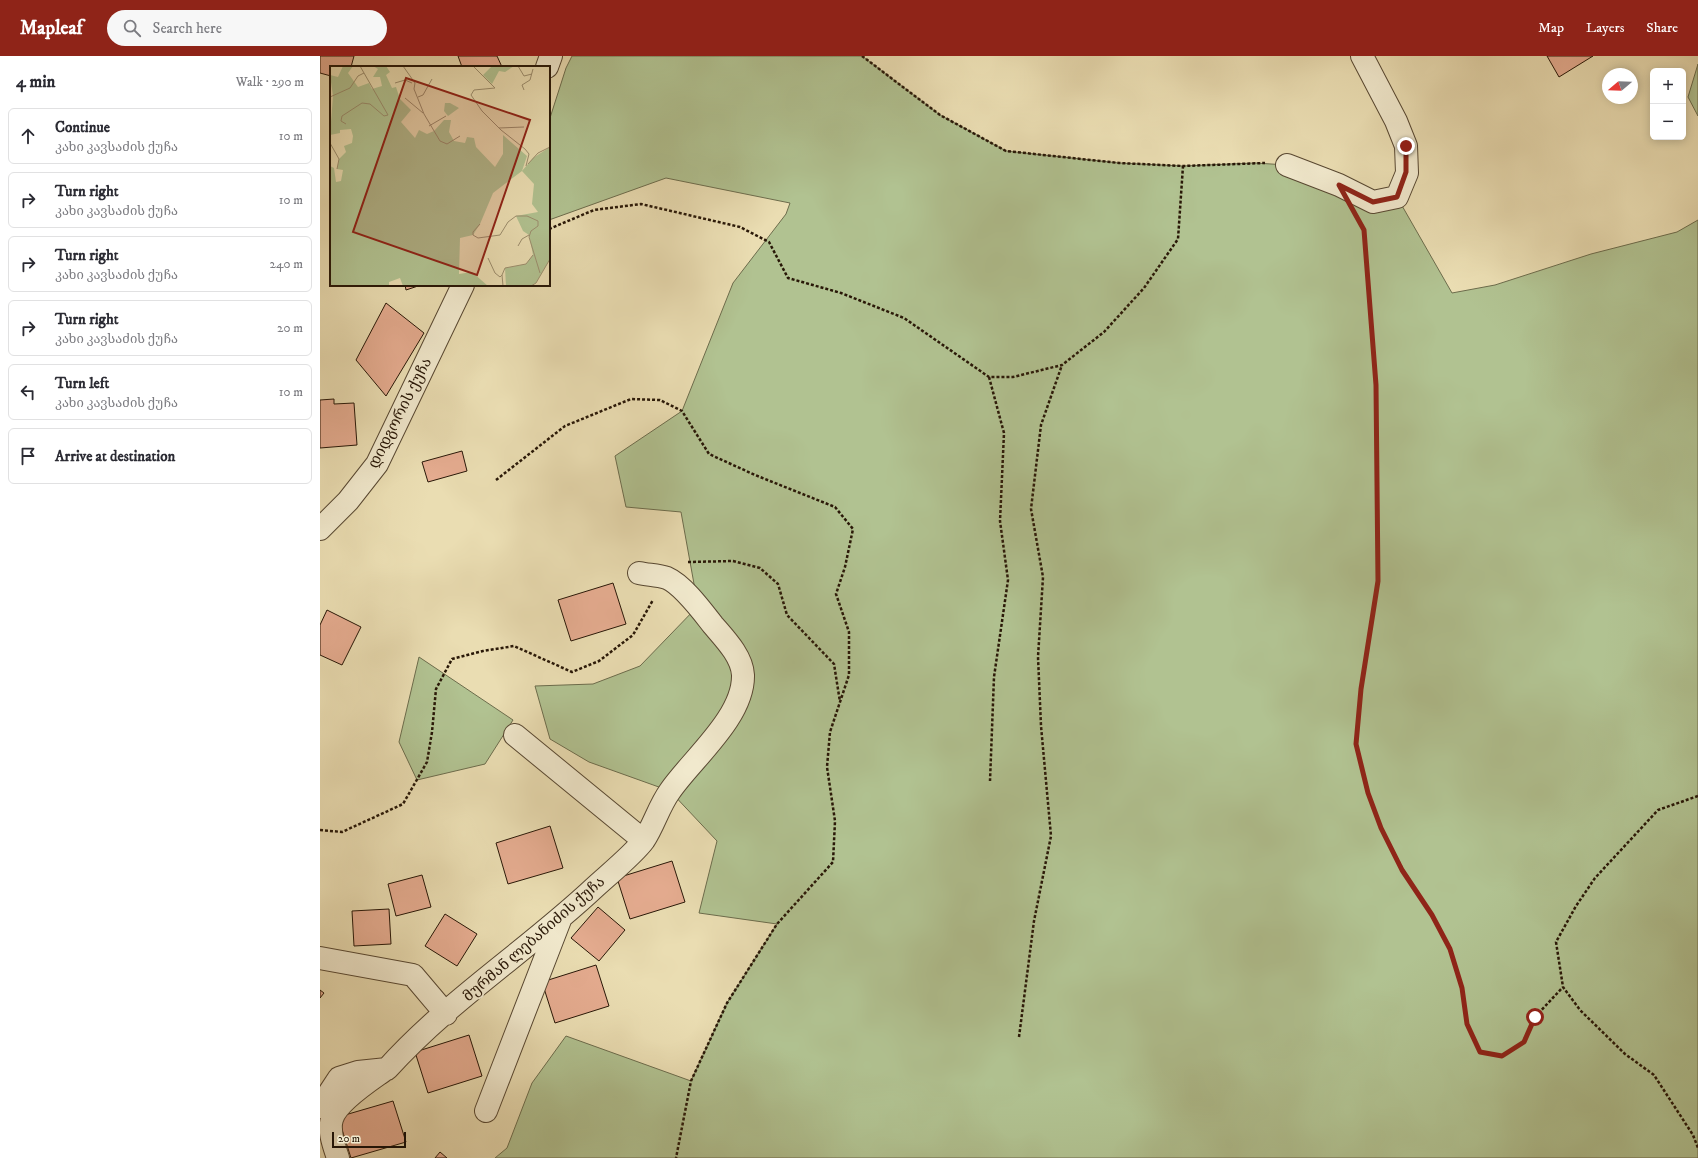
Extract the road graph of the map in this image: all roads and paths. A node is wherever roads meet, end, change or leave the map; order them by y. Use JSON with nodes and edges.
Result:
{"nodes":[{"id":1,"x":551,"y":56,"type":"edge"},
{"id":2,"x":862,"y":56,"type":"edge"},
{"id":3,"x":1362,"y":56,"type":"edge"},
{"id":4,"x":547,"y":66,"type":"edge"},
{"id":5,"x":1287,"y":165,"type":"joint"},
{"id":6,"x":1183,"y":166,"type":"junction"},
{"id":7,"x":1357,"y":217,"type":"dead end"},
{"id":8,"x":550,"y":229,"type":"edge"},
{"id":9,"x":463,"y":286,"type":"edge"},
{"id":10,"x":1062,"y":365,"type":"junction"},
{"id":11,"x":989,"y":377,"type":"junction"},
{"id":12,"x":320,"y":529,"type":"edge"},
{"id":13,"x":639,"y":573,"type":"dead end"},
{"id":14,"x":665,"y":578,"type":"junction"},
{"id":15,"x":840,"y":702,"type":"dead end"},
{"id":16,"x":515,"y":735,"type":"dead end"},
{"id":17,"x":990,"y":780,"type":"dead end"},
{"id":18,"x":1698,"y":796,"type":"edge"},
{"id":19,"x":320,"y":830,"type":"edge"},
{"id":20,"x":643,"y":840,"type":"junction"},
{"id":21,"x":560,"y":920,"type":"junction"},
{"id":22,"x":320,"y":958,"type":"edge"},
{"id":23,"x":1563,"y":987,"type":"junction"},
{"id":24,"x":446,"y":1014,"type":"junction"},
{"id":25,"x":1019,"y":1037,"type":"dead end"},
{"id":26,"x":387,"y":1069,"type":"junction"},
{"id":27,"x":320,"y":1107,"type":"edge"},
{"id":28,"x":486,"y":1111,"type":"dead end"},
{"id":29,"x":1698,"y":1148,"type":"edge"},
{"id":30,"x":338,"y":1158,"type":"edge"}],
"edges":[{"from":1,"to":4,"type":"street"},
{"from":2,"to":6,"type":"path"},
{"from":3,"to":5,"type":"street"},
{"from":5,"to":6,"type":"path"},
{"from":6,"to":10,"type":"path"},
{"from":7,"to":23,"type":"path"},
{"from":8,"to":11,"type":"path"},
{"from":9,"to":12,"type":"street","name":"დიდგორის ქუჩა"},
{"from":10,"to":11,"type":"path"},
{"from":10,"to":25,"type":"path"},
{"from":11,"to":17,"type":"path"},
{"from":13,"to":14,"type":"street","name":"მურმან ლებანიძის ქუჩა"},
{"from":14,"to":15,"type":"path"},
{"from":14,"to":19,"type":"path"},
{"from":14,"to":20,"type":"street","name":"მურმან ლებანიძის ქუჩა"},
{"from":16,"to":20,"type":"street"},
{"from":18,"to":23,"type":"path"},
{"from":20,"to":21,"type":"street","name":"მურმან ლებანიძის ქუჩა"},
{"from":21,"to":24,"type":"street","name":"მურმან ლებანიძის ქუჩა"},
{"from":21,"to":28,"type":"street"},
{"from":22,"to":24,"type":"street"},
{"from":23,"to":29,"type":"path"},
{"from":24,"to":26,"type":"street","name":"მურმან ლებანიძის ქუჩა"},
{"from":26,"to":27,"type":"street"},
{"from":26,"to":30,"type":"street","name":"მურმან ლებანიძის ქუჩა"}]}
